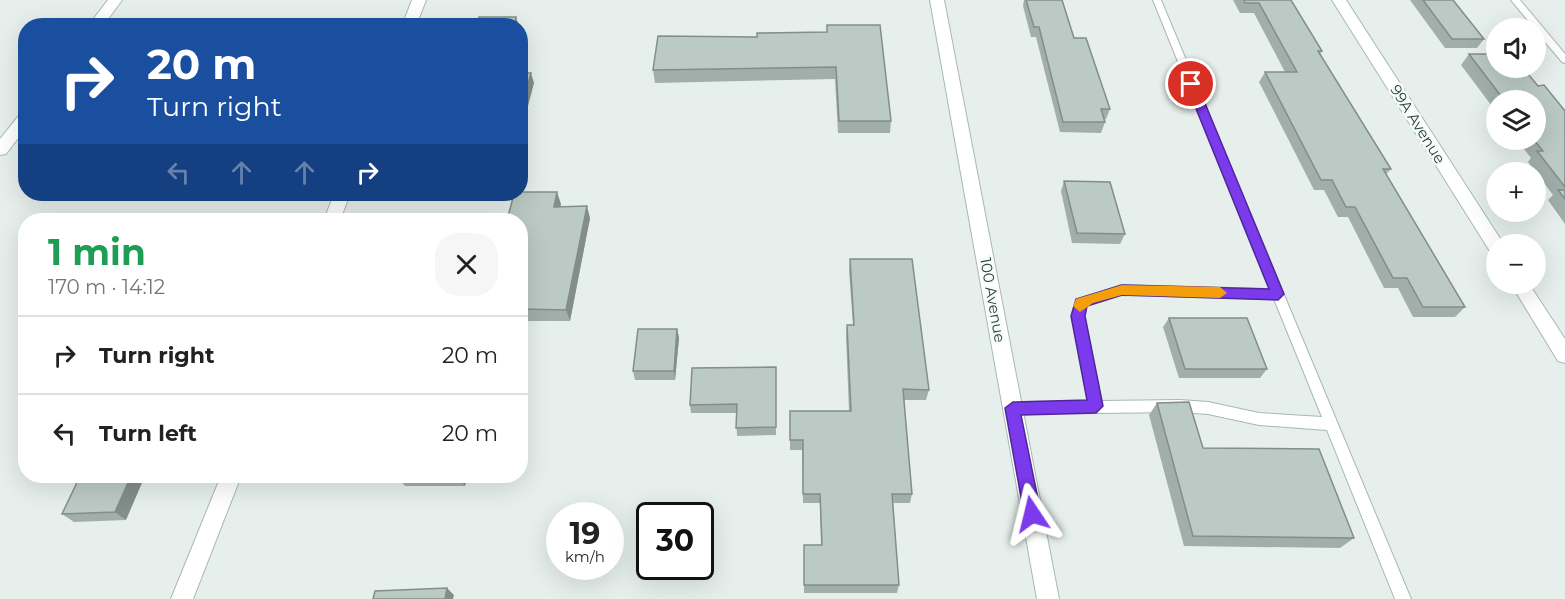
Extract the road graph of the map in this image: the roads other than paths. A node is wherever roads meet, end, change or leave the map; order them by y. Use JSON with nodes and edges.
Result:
{"nodes":[{"id":1,"x":115,"y":0,"type":"edge"},
{"id":2,"x":419,"y":0,"type":"edge"},
{"id":3,"x":937,"y":0,"type":"edge"},
{"id":4,"x":1157,"y":0,"type":"edge"},
{"id":5,"x":1339,"y":0,"type":"edge"},
{"id":6,"x":1515,"y":0,"type":"edge"},
{"id":7,"x":101,"y":18,"type":"edge"},
{"id":8,"x":412,"y":18,"type":"edge"},
{"id":9,"x":1565,"y":60,"type":"edge"},
{"id":10,"x":18,"y":127,"type":"edge"},
{"id":11,"x":0,"y":150,"type":"edge"},
{"id":12,"x":1488,"y":234,"type":"edge"},
{"id":13,"x":1278,"y":294,"type":"junction"},
{"id":14,"x":1526,"y":294,"type":"edge"},
{"id":15,"x":1565,"y":355,"type":"edge"},
{"id":16,"x":1096,"y":406,"type":"junction"},
{"id":17,"x":1013,"y":408,"type":"junction"},
{"id":18,"x":1332,"y":424,"type":"junction"},
{"id":19,"x":228,"y":483,"type":"edge"},
{"id":20,"x":182,"y":599,"type":"edge"},
{"id":21,"x":1048,"y":599,"type":"edge"},
{"id":22,"x":1403,"y":599,"type":"edge"}],
"edges":[{"from":1,"to":7,"type":"street"},
{"from":2,"to":8,"type":"street"},
{"from":3,"to":17,"type":"street","name":"100 Avenue"},
{"from":4,"to":13,"type":"lane"},
{"from":5,"to":12,"type":"street","name":"99A Avenue"},
{"from":6,"to":9,"type":"lane"},
{"from":10,"to":11,"type":"street"},
{"from":13,"to":16,"type":"lane"},
{"from":13,"to":18,"type":"lane"},
{"from":14,"to":15,"type":"street"},
{"from":16,"to":17,"type":"lane"},
{"from":16,"to":18,"type":"lane"},
{"from":17,"to":21,"type":"street","name":"100 Avenue"},
{"from":18,"to":22,"type":"lane"},
{"from":19,"to":20,"type":"street"}]}
